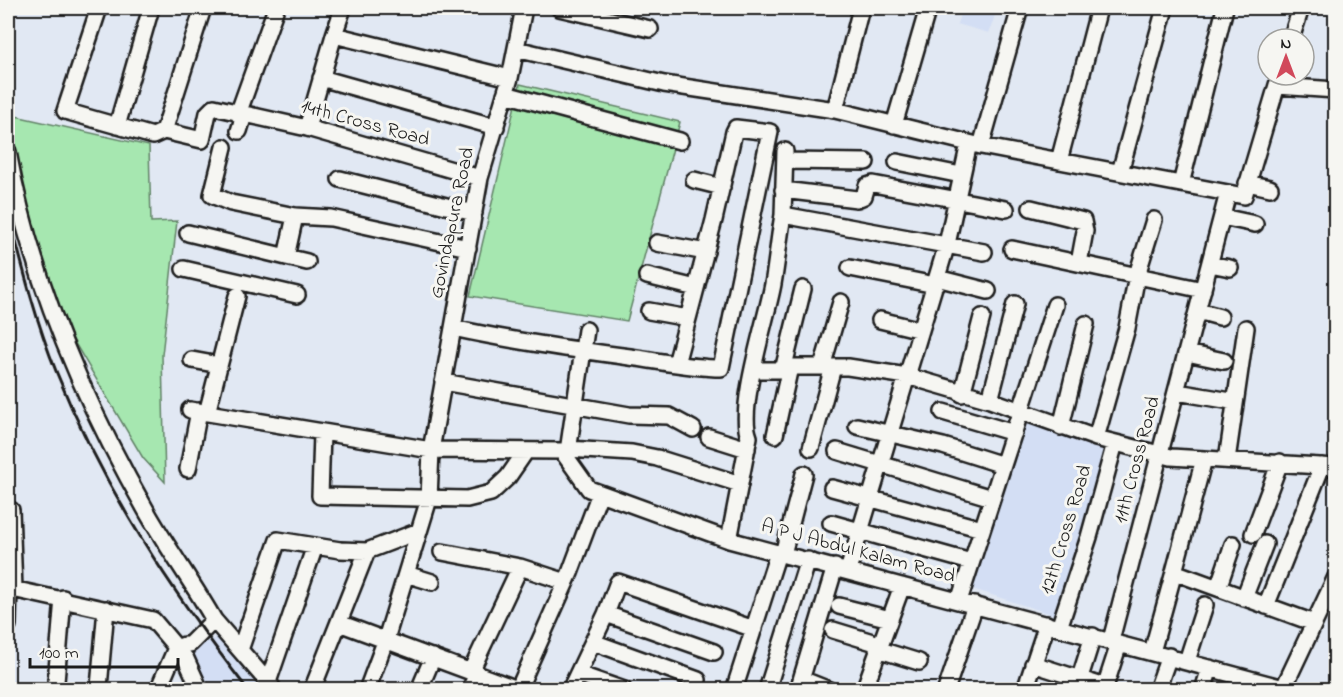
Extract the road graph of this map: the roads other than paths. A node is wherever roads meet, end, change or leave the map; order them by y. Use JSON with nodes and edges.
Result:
{"nodes":[{"id":1,"x":99,"y":8,"type":"edge"},
{"id":2,"x":151,"y":8,"type":"edge"},
{"id":3,"x":203,"y":8,"type":"edge"},
{"id":4,"x":276,"y":8,"type":"edge"},
{"id":5,"x":343,"y":8,"type":"edge"},
{"id":6,"x":524,"y":8,"type":"edge"},
{"id":7,"x":559,"y":8,"type":"edge"},
{"id":8,"x":861,"y":8,"type":"edge"},
{"id":9,"x":928,"y":8,"type":"edge"},
{"id":10,"x":1020,"y":8,"type":"edge"},
{"id":11,"x":1099,"y":8,"type":"edge"},
{"id":12,"x":1165,"y":8,"type":"edge"},
{"id":13,"x":1225,"y":8,"type":"edge"},
{"id":14,"x":1300,"y":8,"type":"edge"},
{"id":15,"x":1294,"y":27,"type":"edge"},
{"id":16,"x":651,"y":29,"type":"dead end"},
{"id":17,"x":334,"y":35,"type":"junction"},
{"id":18,"x":516,"y":48,"type":"junction"},
{"id":19,"x":321,"y":78,"type":"junction"},
{"id":20,"x":510,"y":78,"type":"junction"},
{"id":21,"x":1276,"y":87,"type":"edge"},
{"id":22,"x":1316,"y":87,"type":"edge"},
{"id":23,"x":1335,"y":90,"type":"edge"},
{"id":24,"x":505,"y":94,"type":"junction"},
{"id":25,"x":835,"y":110,"type":"junction"},
{"id":26,"x":241,"y":114,"type":"junction"},
{"id":27,"x":894,"y":124,"type":"junction"},
{"id":28,"x":117,"y":126,"type":"junction"},
{"id":29,"x":496,"y":127,"type":"junction"},
{"id":30,"x":307,"y":128,"type":"junction"},
{"id":31,"x":164,"y":131,"type":"junction"},
{"id":32,"x":239,"y":131,"type":"dead end"},
{"id":33,"x":680,"y":141,"type":"dead end"},
{"id":34,"x":975,"y":145,"type":"junction"},
{"id":35,"x":224,"y":147,"type":"dead end"},
{"id":36,"x":8,"y":152,"type":"edge"},
{"id":37,"x":1059,"y":161,"type":"junction"},
{"id":38,"x":866,"y":162,"type":"dead end"},
{"id":39,"x":897,"y":162,"type":"dead end"},
{"id":40,"x":1120,"y":172,"type":"junction"},
{"id":41,"x":962,"y":175,"type":"junction"},
{"id":42,"x":480,"y":178,"type":"junction"},
{"id":43,"x":339,"y":179,"type":"dead end"},
{"id":44,"x":694,"y":180,"type":"dead end"},
{"id":45,"x":1247,"y":183,"type":"junction"},
{"id":46,"x":1181,"y":184,"type":"junction"},
{"id":47,"x":722,"y":187,"type":"junction"},
{"id":48,"x":1270,"y":188,"type":"dead end"},
{"id":49,"x":783,"y":190,"type":"junction"},
{"id":50,"x":1228,"y":193,"type":"junction"},
{"id":51,"x":956,"y":200,"type":"junction"},
{"id":52,"x":1031,"y":207,"type":"dead end"},
{"id":53,"x":1006,"y":209,"type":"dead end"},
{"id":54,"x":474,"y":213,"type":"junction"},
{"id":55,"x":783,"y":215,"type":"junction"},
{"id":56,"x":296,"y":216,"type":"junction"},
{"id":57,"x":1222,"y":217,"type":"junction"},
{"id":58,"x":1154,"y":220,"type":"dead end"},
{"id":59,"x":1255,"y":224,"type":"dead end"},
{"id":60,"x":188,"y":233,"type":"dead end"},
{"id":61,"x":657,"y":243,"type":"dead end"},
{"id":62,"x":947,"y":244,"type":"junction"},
{"id":63,"x":468,"y":248,"type":"junction"},
{"id":64,"x":1012,"y":249,"type":"dead end"},
{"id":65,"x":706,"y":252,"type":"junction"},
{"id":66,"x":984,"y":252,"type":"dead end"},
{"id":67,"x":286,"y":257,"type":"junction"},
{"id":68,"x":307,"y":262,"type":"dead end"},
{"id":69,"x":1079,"y":263,"type":"junction"},
{"id":70,"x":1210,"y":264,"type":"junction"},
{"id":71,"x":850,"y":267,"type":"dead end"},
{"id":72,"x":1230,"y":268,"type":"dead end"},
{"id":73,"x":184,"y":269,"type":"dead end"},
{"id":74,"x":1137,"y":275,"type":"junction"},
{"id":75,"x":647,"y":276,"type":"dead end"},
{"id":76,"x":936,"y":282,"type":"junction"},
{"id":77,"x":696,"y":288,"type":"junction"},
{"id":78,"x":803,"y":289,"type":"dead end"},
{"id":79,"x":1203,"y":290,"type":"junction"},
{"id":80,"x":988,"y":291,"type":"dead end"},
{"id":81,"x":297,"y":295,"type":"dead end"},
{"id":82,"x":237,"y":296,"type":"dead end"},
{"id":83,"x":841,"y":302,"type":"dead end"},
{"id":84,"x":1015,"y":304,"type":"dead end"},
{"id":85,"x":1055,"y":304,"type":"dead end"},
{"id":86,"x":649,"y":311,"type":"dead end"},
{"id":87,"x":1198,"y":311,"type":"junction"},
{"id":88,"x":982,"y":316,"type":"dead end"},
{"id":89,"x":1220,"y":317,"type":"dead end"},
{"id":90,"x":688,"y":318,"type":"junction"},
{"id":91,"x":880,"y":320,"type":"dead end"},
{"id":92,"x":1086,"y":324,"type":"dead end"},
{"id":93,"x":453,"y":328,"type":"junction"},
{"id":94,"x":1246,"y":328,"type":"dead end"},
{"id":95,"x":586,"y":330,"type":"dead end"},
{"id":96,"x":921,"y":330,"type":"junction"},
{"id":97,"x":582,"y":351,"type":"junction"},
{"id":98,"x":1187,"y":353,"type":"junction"},
{"id":99,"x":192,"y":360,"type":"dead end"},
{"id":100,"x":1224,"y":361,"type":"dead end"},
{"id":101,"x":676,"y":364,"type":"junction"},
{"id":102,"x":219,"y":365,"type":"junction"},
{"id":103,"x":828,"y":367,"type":"junction"},
{"id":104,"x":787,"y":368,"type":"junction"},
{"id":105,"x":753,"y":370,"type":"junction"},
{"id":106,"x":908,"y":376,"type":"junction"},
{"id":107,"x":443,"y":382,"type":"junction"},
{"id":108,"x":1177,"y":392,"type":"junction"},
{"id":109,"x":962,"y":394,"type":"junction"},
{"id":110,"x":990,"y":400,"type":"junction"},
{"id":111,"x":1231,"y":401,"type":"dead end"},
{"id":112,"x":574,"y":404,"type":"junction"},
{"id":113,"x":199,"y":411,"type":"junction"},
{"id":114,"x":943,"y":412,"type":"dead end"},
{"id":115,"x":1021,"y":412,"type":"junction"},
{"id":116,"x":857,"y":426,"type":"dead end"},
{"id":117,"x":1061,"y":427,"type":"junction"},
{"id":118,"x":693,"y":429,"type":"dead end"},
{"id":119,"x":322,"y":433,"type":"junction"},
{"id":120,"x":1014,"y":433,"type":"junction"},
{"id":121,"x":891,"y":434,"type":"junction"},
{"id":122,"x":775,"y":435,"type":"dead end"},
{"id":123,"x":709,"y":437,"type":"dead end"},
{"id":124,"x":1096,"y":438,"type":"junction"},
{"id":125,"x":1115,"y":443,"type":"junction"},
{"id":126,"x":811,"y":448,"type":"dead end"},
{"id":127,"x":747,"y":449,"type":"junction"},
{"id":128,"x":431,"y":450,"type":"junction"},
{"id":129,"x":526,"y":451,"type":"junction"},
{"id":130,"x":837,"y":451,"type":"dead end"},
{"id":131,"x":568,"y":453,"type":"junction"},
{"id":132,"x":1160,"y":455,"type":"junction"},
{"id":133,"x":1204,"y":459,"type":"junction"},
{"id":134,"x":1227,"y":460,"type":"junction"},
{"id":135,"x":1280,"y":462,"type":"junction"},
{"id":136,"x":881,"y":465,"type":"junction"},
{"id":137,"x":1003,"y":465,"type":"junction"},
{"id":138,"x":1329,"y":467,"type":"edge"},
{"id":139,"x":188,"y":469,"type":"dead end"},
{"id":140,"x":804,"y":474,"type":"dead end"},
{"id":141,"x":740,"y":484,"type":"junction"},
{"id":142,"x":832,"y":488,"type":"dead end"},
{"id":143,"x":600,"y":493,"type":"junction"},
{"id":144,"x":869,"y":497,"type":"junction"},
{"id":145,"x":992,"y":498,"type":"junction"},
{"id":146,"x":429,"y":500,"type":"junction"},
{"id":147,"x":11,"y":510,"type":"dead end"},
{"id":148,"x":831,"y":523,"type":"dead end"},
{"id":149,"x":982,"y":529,"type":"junction"},
{"id":150,"x":859,"y":530,"type":"junction"},
{"id":151,"x":419,"y":531,"type":"junction"},
{"id":152,"x":729,"y":540,"type":"junction"},
{"id":153,"x":1233,"y":544,"type":"dead end"},
{"id":154,"x":315,"y":546,"type":"junction"},
{"id":155,"x":368,"y":551,"type":"junction"},
{"id":156,"x":442,"y":552,"type":"dead end"},
{"id":157,"x":780,"y":553,"type":"junction"},
{"id":158,"x":808,"y":560,"type":"junction"},
{"id":159,"x":971,"y":562,"type":"junction"},
{"id":160,"x":520,"y":567,"type":"junction"},
{"id":161,"x":841,"y":569,"type":"junction"},
{"id":162,"x":1174,"y":572,"type":"junction"},
{"id":163,"x":406,"y":574,"type":"junction"},
{"id":164,"x":1335,"y":577,"type":"edge"},
{"id":165,"x":432,"y":582,"type":"dead end"},
{"id":166,"x":566,"y":582,"type":"junction"},
{"id":167,"x":902,"y":585,"type":"junction"},
{"id":168,"x":10,"y":588,"type":"edge"},
{"id":169,"x":1218,"y":588,"type":"junction"},
{"id":170,"x":63,"y":598,"type":"junction"},
{"id":171,"x":1244,"y":598,"type":"junction"},
{"id":172,"x":959,"y":601,"type":"junction"},
{"id":173,"x":1205,"y":604,"type":"dead end"},
{"id":174,"x":975,"y":605,"type":"junction"},
{"id":175,"x":839,"y":606,"type":"dead end"},
{"id":176,"x":1266,"y":606,"type":"junction"},
{"id":177,"x":106,"y":609,"type":"junction"},
{"id":178,"x":606,"y":614,"type":"junction"},
{"id":179,"x":890,"y":619,"type":"junction"},
{"id":180,"x":213,"y":620,"type":"junction"},
{"id":181,"x":339,"y":623,"type":"junction"},
{"id":182,"x":1314,"y":623,"type":"junction"},
{"id":183,"x":8,"y":625,"type":"edge"},
{"id":184,"x":1053,"y":626,"type":"junction"},
{"id":185,"x":754,"y":629,"type":"junction"},
{"id":186,"x":833,"y":630,"type":"dead end"},
{"id":187,"x":1093,"y":636,"type":"junction"},
{"id":188,"x":386,"y":639,"type":"junction"},
{"id":189,"x":593,"y":642,"type":"junction"},
{"id":190,"x":1115,"y":642,"type":"junction"},
{"id":191,"x":878,"y":646,"type":"junction"},
{"id":192,"x":184,"y":650,"type":"junction"},
{"id":193,"x":240,"y":650,"type":"junction"},
{"id":194,"x":714,"y":652,"type":"dead end"},
{"id":195,"x":1152,"y":652,"type":"junction"},
{"id":196,"x":433,"y":657,"type":"junction"},
{"id":197,"x":1169,"y":657,"type":"junction"},
{"id":198,"x":1187,"y":661,"type":"junction"},
{"id":199,"x":919,"y":662,"type":"dead end"},
{"id":200,"x":1033,"y":664,"type":"junction"},
{"id":201,"x":1210,"y":668,"type":"junction"},
{"id":202,"x":474,"y":672,"type":"junction"},
{"id":203,"x":578,"y":674,"type":"junction"},
{"id":204,"x":698,"y":680,"type":"dead end"},
{"id":205,"x":57,"y":682,"type":"dead end"},
{"id":206,"x":1078,"y":684,"type":"edge"},
{"id":207,"x":1255,"y":685,"type":"edge"},
{"id":208,"x":271,"y":686,"type":"edge"},
{"id":209,"x":804,"y":686,"type":"edge"},
{"id":210,"x":99,"y":687,"type":"dead end"},
{"id":211,"x":1104,"y":688,"type":"edge"},
{"id":212,"x":1288,"y":688,"type":"edge"},
{"id":213,"x":519,"y":689,"type":"edge"},
{"id":214,"x":158,"y":690,"type":"edge"},
{"id":215,"x":200,"y":690,"type":"edge"},
{"id":216,"x":312,"y":690,"type":"edge"},
{"id":217,"x":366,"y":690,"type":"edge"},
{"id":218,"x":419,"y":690,"type":"edge"},
{"id":219,"x":470,"y":690,"type":"edge"},
{"id":220,"x":570,"y":690,"type":"edge"},
{"id":221,"x":624,"y":690,"type":"edge"},
{"id":222,"x":734,"y":690,"type":"edge"},
{"id":223,"x":767,"y":690,"type":"edge"},
{"id":224,"x":829,"y":690,"type":"edge"},
{"id":225,"x":864,"y":690,"type":"edge"},
{"id":226,"x":946,"y":690,"type":"edge"},
{"id":227,"x":1025,"y":690,"type":"edge"},
{"id":228,"x":1157,"y":690,"type":"edge"},
{"id":229,"x":1203,"y":690,"type":"edge"}],
"edges":[{"from":1,"to":28,"type":"street"},
{"from":2,"to":28,"type":"street"},
{"from":3,"to":31,"type":"street"},
{"from":4,"to":26,"type":"street"},
{"from":5,"to":17,"type":"street"},
{"from":6,"to":18,"type":"street","name":"Govindapura Road"},
{"from":7,"to":16,"type":"street"},
{"from":8,"to":25,"type":"street"},
{"from":9,"to":27,"type":"street"},
{"from":10,"to":34,"type":"street"},
{"from":11,"to":37,"type":"street"},
{"from":12,"to":40,"type":"street"},
{"from":13,"to":46,"type":"street"},
{"from":14,"to":15,"type":"street"},
{"from":17,"to":19,"type":"street"},
{"from":17,"to":20,"type":"street"},
{"from":18,"to":20,"type":"street","name":"Govindapura Road"},
{"from":18,"to":25,"type":"street"},
{"from":19,"to":29,"type":"street"},
{"from":19,"to":30,"type":"street"},
{"from":20,"to":24,"type":"street","name":"Govindapura Road"},
{"from":21,"to":45,"type":"street"},
{"from":22,"to":23,"type":"street"},
{"from":24,"to":29,"type":"street","name":"Govindapura Road"},
{"from":24,"to":33,"type":"street"},
{"from":25,"to":27,"type":"street"},
{"from":26,"to":30,"type":"street","name":"14th Cross Road"},
{"from":26,"to":31,"type":"street","name":"14th Cross Road"},
{"from":26,"to":32,"type":"street"},
{"from":27,"to":34,"type":"street"},
{"from":28,"to":31,"type":"street"},
{"from":29,"to":42,"type":"street","name":"Govindapura Road"},
{"from":30,"to":42,"type":"street","name":"14th Cross Road"},
{"from":34,"to":37,"type":"street"},
{"from":34,"to":41,"type":"street"},
{"from":35,"to":56,"type":"street"},
{"from":36,"to":180,"type":"street"},
{"from":37,"to":40,"type":"street"},
{"from":38,"to":49,"type":"street"},
{"from":39,"to":41,"type":"street"},
{"from":40,"to":46,"type":"street"},
{"from":41,"to":51,"type":"street"},
{"from":42,"to":54,"type":"street","name":"Govindapura Road"},
{"from":43,"to":54,"type":"street"},
{"from":44,"to":47,"type":"street"},
{"from":45,"to":48,"type":"street"},
{"from":45,"to":50,"type":"street"},
{"from":46,"to":50,"type":"street"},
{"from":47,"to":65,"type":"street"},
{"from":47,"to":101,"type":"street"},
{"from":49,"to":51,"type":"street"},
{"from":49,"to":55,"type":"street"},
{"from":50,"to":57,"type":"street","name":"11th Cross Road"},
{"from":51,"to":53,"type":"street"},
{"from":51,"to":62,"type":"street"},
{"from":52,"to":69,"type":"street"},
{"from":54,"to":63,"type":"street","name":"Govindapura Road"},
{"from":55,"to":62,"type":"street"},
{"from":55,"to":105,"type":"street"},
{"from":56,"to":63,"type":"street"},
{"from":56,"to":67,"type":"street"},
{"from":57,"to":59,"type":"street"},
{"from":57,"to":70,"type":"street","name":"11th Cross Road"},
{"from":58,"to":74,"type":"street"},
{"from":60,"to":67,"type":"street"},
{"from":61,"to":65,"type":"street"},
{"from":62,"to":66,"type":"street"},
{"from":62,"to":76,"type":"street"},
{"from":63,"to":93,"type":"street","name":"Govindapura Road"},
{"from":64,"to":69,"type":"street"},
{"from":65,"to":77,"type":"street"},
{"from":67,"to":68,"type":"street"},
{"from":69,"to":74,"type":"street"},
{"from":70,"to":72,"type":"street"},
{"from":70,"to":79,"type":"street","name":"11th Cross Road"},
{"from":71,"to":76,"type":"street"},
{"from":73,"to":81,"type":"street"},
{"from":74,"to":79,"type":"street"},
{"from":74,"to":124,"type":"street"},
{"from":75,"to":77,"type":"street"},
{"from":76,"to":80,"type":"street"},
{"from":76,"to":96,"type":"street"},
{"from":77,"to":90,"type":"street"},
{"from":78,"to":104,"type":"street"},
{"from":79,"to":87,"type":"street","name":"11th Cross Road"},
{"from":82,"to":102,"type":"street"},
{"from":83,"to":103,"type":"street"},
{"from":84,"to":110,"type":"street"},
{"from":85,"to":115,"type":"street"},
{"from":86,"to":90,"type":"street"},
{"from":87,"to":89,"type":"street"},
{"from":87,"to":98,"type":"street","name":"11th Cross Road"},
{"from":88,"to":109,"type":"street"},
{"from":90,"to":101,"type":"street"},
{"from":91,"to":96,"type":"street"},
{"from":92,"to":117,"type":"street"},
{"from":93,"to":97,"type":"street"},
{"from":93,"to":107,"type":"street","name":"Govindapura Road"},
{"from":94,"to":134,"type":"street"},
{"from":95,"to":97,"type":"street"},
{"from":96,"to":106,"type":"street"},
{"from":97,"to":101,"type":"street"},
{"from":97,"to":112,"type":"street"},
{"from":98,"to":100,"type":"street"},
{"from":98,"to":108,"type":"street","name":"11th Cross Road"},
{"from":99,"to":102,"type":"street"},
{"from":102,"to":113,"type":"street"},
{"from":103,"to":104,"type":"street"},
{"from":103,"to":106,"type":"street"},
{"from":103,"to":126,"type":"street"},
{"from":104,"to":105,"type":"street"},
{"from":104,"to":122,"type":"street"},
{"from":105,"to":127,"type":"street"},
{"from":106,"to":109,"type":"street"},
{"from":106,"to":121,"type":"street"},
{"from":107,"to":112,"type":"street"},
{"from":107,"to":128,"type":"street","name":"Govindapura Road"},
{"from":108,"to":111,"type":"street"},
{"from":108,"to":132,"type":"street","name":"11th Cross Road"},
{"from":109,"to":110,"type":"street"},
{"from":110,"to":115,"type":"street"},
{"from":112,"to":118,"type":"street"},
{"from":112,"to":131,"type":"street"},
{"from":113,"to":119,"type":"street"},
{"from":113,"to":139,"type":"street"},
{"from":114,"to":120,"type":"street"},
{"from":115,"to":117,"type":"street"},
{"from":115,"to":120,"type":"street"},
{"from":116,"to":121,"type":"street"},
{"from":117,"to":124,"type":"street"},
{"from":119,"to":128,"type":"street"},
{"from":119,"to":146,"type":"street"},
{"from":120,"to":137,"type":"street"},
{"from":121,"to":136,"type":"street"},
{"from":121,"to":137,"type":"street"},
{"from":123,"to":127,"type":"street"},
{"from":124,"to":125,"type":"street"},
{"from":125,"to":132,"type":"street"},
{"from":125,"to":184,"type":"street","name":"12th Cross Road"},
{"from":127,"to":141,"type":"street"},
{"from":128,"to":129,"type":"street"},
{"from":128,"to":146,"type":"street","name":"Govindapura Road"},
{"from":129,"to":131,"type":"street"},
{"from":129,"to":146,"type":"street"},
{"from":130,"to":136,"type":"street"},
{"from":131,"to":141,"type":"street"},
{"from":131,"to":143,"type":"street","name":"A P J Abdul Kalam Road"},
{"from":132,"to":133,"type":"street"},
{"from":132,"to":190,"type":"street","name":"11th Cross Road"},
{"from":133,"to":134,"type":"street"},
{"from":133,"to":162,"type":"street"},
{"from":134,"to":135,"type":"street"},
{"from":135,"to":138,"type":"street"},
{"from":135,"to":171,"type":"street"},
{"from":136,"to":144,"type":"street"},
{"from":136,"to":145,"type":"street"},
{"from":137,"to":145,"type":"street"},
{"from":138,"to":176,"type":"street"},
{"from":140,"to":157,"type":"street"},
{"from":141,"to":152,"type":"street"},
{"from":142,"to":144,"type":"street"},
{"from":143,"to":152,"type":"street","name":"A P J Abdul Kalam Road"},
{"from":143,"to":166,"type":"street"},
{"from":144,"to":149,"type":"street"},
{"from":144,"to":150,"type":"street"},
{"from":145,"to":149,"type":"street"},
{"from":146,"to":151,"type":"street","name":"Govindapura Road"},
{"from":147,"to":168,"type":"street"},
{"from":148,"to":150,"type":"street"},
{"from":149,"to":159,"type":"street"},
{"from":150,"to":159,"type":"street"},
{"from":150,"to":161,"type":"street"},
{"from":151,"to":155,"type":"street"},
{"from":151,"to":163,"type":"street","name":"Govindapura Road"},
{"from":152,"to":157,"type":"street","name":"A P J Abdul Kalam Road"},
{"from":153,"to":169,"type":"street"},
{"from":154,"to":155,"type":"street"},
{"from":154,"to":193,"type":"street"},
{"from":154,"to":208,"type":"street"},
{"from":155,"to":181,"type":"street"},
{"from":156,"to":160,"type":"street"},
{"from":157,"to":158,"type":"street","name":"A P J Abdul Kalam Road"},
{"from":157,"to":185,"type":"street"},
{"from":158,"to":161,"type":"street","name":"A P J Abdul Kalam Road"},
{"from":158,"to":223,"type":"street"},
{"from":159,"to":172,"type":"street"},
{"from":160,"to":166,"type":"street"},
{"from":160,"to":202,"type":"street"},
{"from":161,"to":167,"type":"street","name":"A P J Abdul Kalam Road"},
{"from":161,"to":209,"type":"street"},
{"from":162,"to":169,"type":"street"},
{"from":162,"to":195,"type":"street"},
{"from":163,"to":165,"type":"street"},
{"from":163,"to":188,"type":"street","name":"Govindapura Road"},
{"from":164,"to":182,"type":"street"},
{"from":166,"to":213,"type":"street"},
{"from":167,"to":172,"type":"street","name":"A P J Abdul Kalam Road"},
{"from":167,"to":179,"type":"street"},
{"from":168,"to":170,"type":"street"},
{"from":168,"to":183,"type":"street"},
{"from":169,"to":171,"type":"street"},
{"from":170,"to":177,"type":"street"},
{"from":170,"to":205,"type":"street"},
{"from":171,"to":176,"type":"street"},
{"from":172,"to":174,"type":"street","name":"A P J Abdul Kalam Road"},
{"from":173,"to":198,"type":"street"},
{"from":174,"to":184,"type":"street","name":"A P J Abdul Kalam Road"},
{"from":174,"to":226,"type":"street"},
{"from":175,"to":179,"type":"street"},
{"from":176,"to":182,"type":"street"},
{"from":177,"to":192,"type":"street"},
{"from":177,"to":210,"type":"street"},
{"from":178,"to":185,"type":"street"},
{"from":178,"to":189,"type":"street"},
{"from":178,"to":194,"type":"street"},
{"from":179,"to":191,"type":"street"},
{"from":180,"to":192,"type":"street"},
{"from":180,"to":193,"type":"street"},
{"from":181,"to":188,"type":"street"},
{"from":181,"to":216,"type":"street"},
{"from":182,"to":212,"type":"street"},
{"from":184,"to":187,"type":"street","name":"A P J Abdul Kalam Road"},
{"from":184,"to":200,"type":"street","name":"12th Cross Road"},
{"from":185,"to":222,"type":"street"},
{"from":186,"to":191,"type":"street"},
{"from":187,"to":190,"type":"street","name":"A P J Abdul Kalam Road"},
{"from":187,"to":206,"type":"street"},
{"from":188,"to":196,"type":"street"},
{"from":188,"to":217,"type":"street","name":"Govindapura Road"},
{"from":189,"to":203,"type":"street"},
{"from":189,"to":204,"type":"street"},
{"from":190,"to":195,"type":"street","name":"A P J Abdul Kalam Road"},
{"from":190,"to":211,"type":"street","name":"11th Cross Road"},
{"from":191,"to":199,"type":"street"},
{"from":191,"to":225,"type":"street"},
{"from":192,"to":214,"type":"street"},
{"from":192,"to":215,"type":"street"},
{"from":193,"to":208,"type":"street"},
{"from":195,"to":197,"type":"street","name":"A P J Abdul Kalam Road"},
{"from":196,"to":202,"type":"street"},
{"from":196,"to":218,"type":"street"},
{"from":197,"to":198,"type":"street","name":"A P J Abdul Kalam Road"},
{"from":197,"to":228,"type":"street"},
{"from":198,"to":201,"type":"street","name":"A P J Abdul Kalam Road"},
{"from":200,"to":206,"type":"street"},
{"from":200,"to":227,"type":"street","name":"12th Cross Road"},
{"from":201,"to":207,"type":"street","name":"A P J Abdul Kalam Road"},
{"from":201,"to":229,"type":"street"},
{"from":202,"to":213,"type":"street"},
{"from":202,"to":219,"type":"street"},
{"from":203,"to":220,"type":"street"},
{"from":203,"to":221,"type":"street"},
{"from":206,"to":211,"type":"street"},
{"from":207,"to":212,"type":"street","name":"A P J Abdul Kalam Road"},
{"from":209,"to":224,"type":"street"}]}
